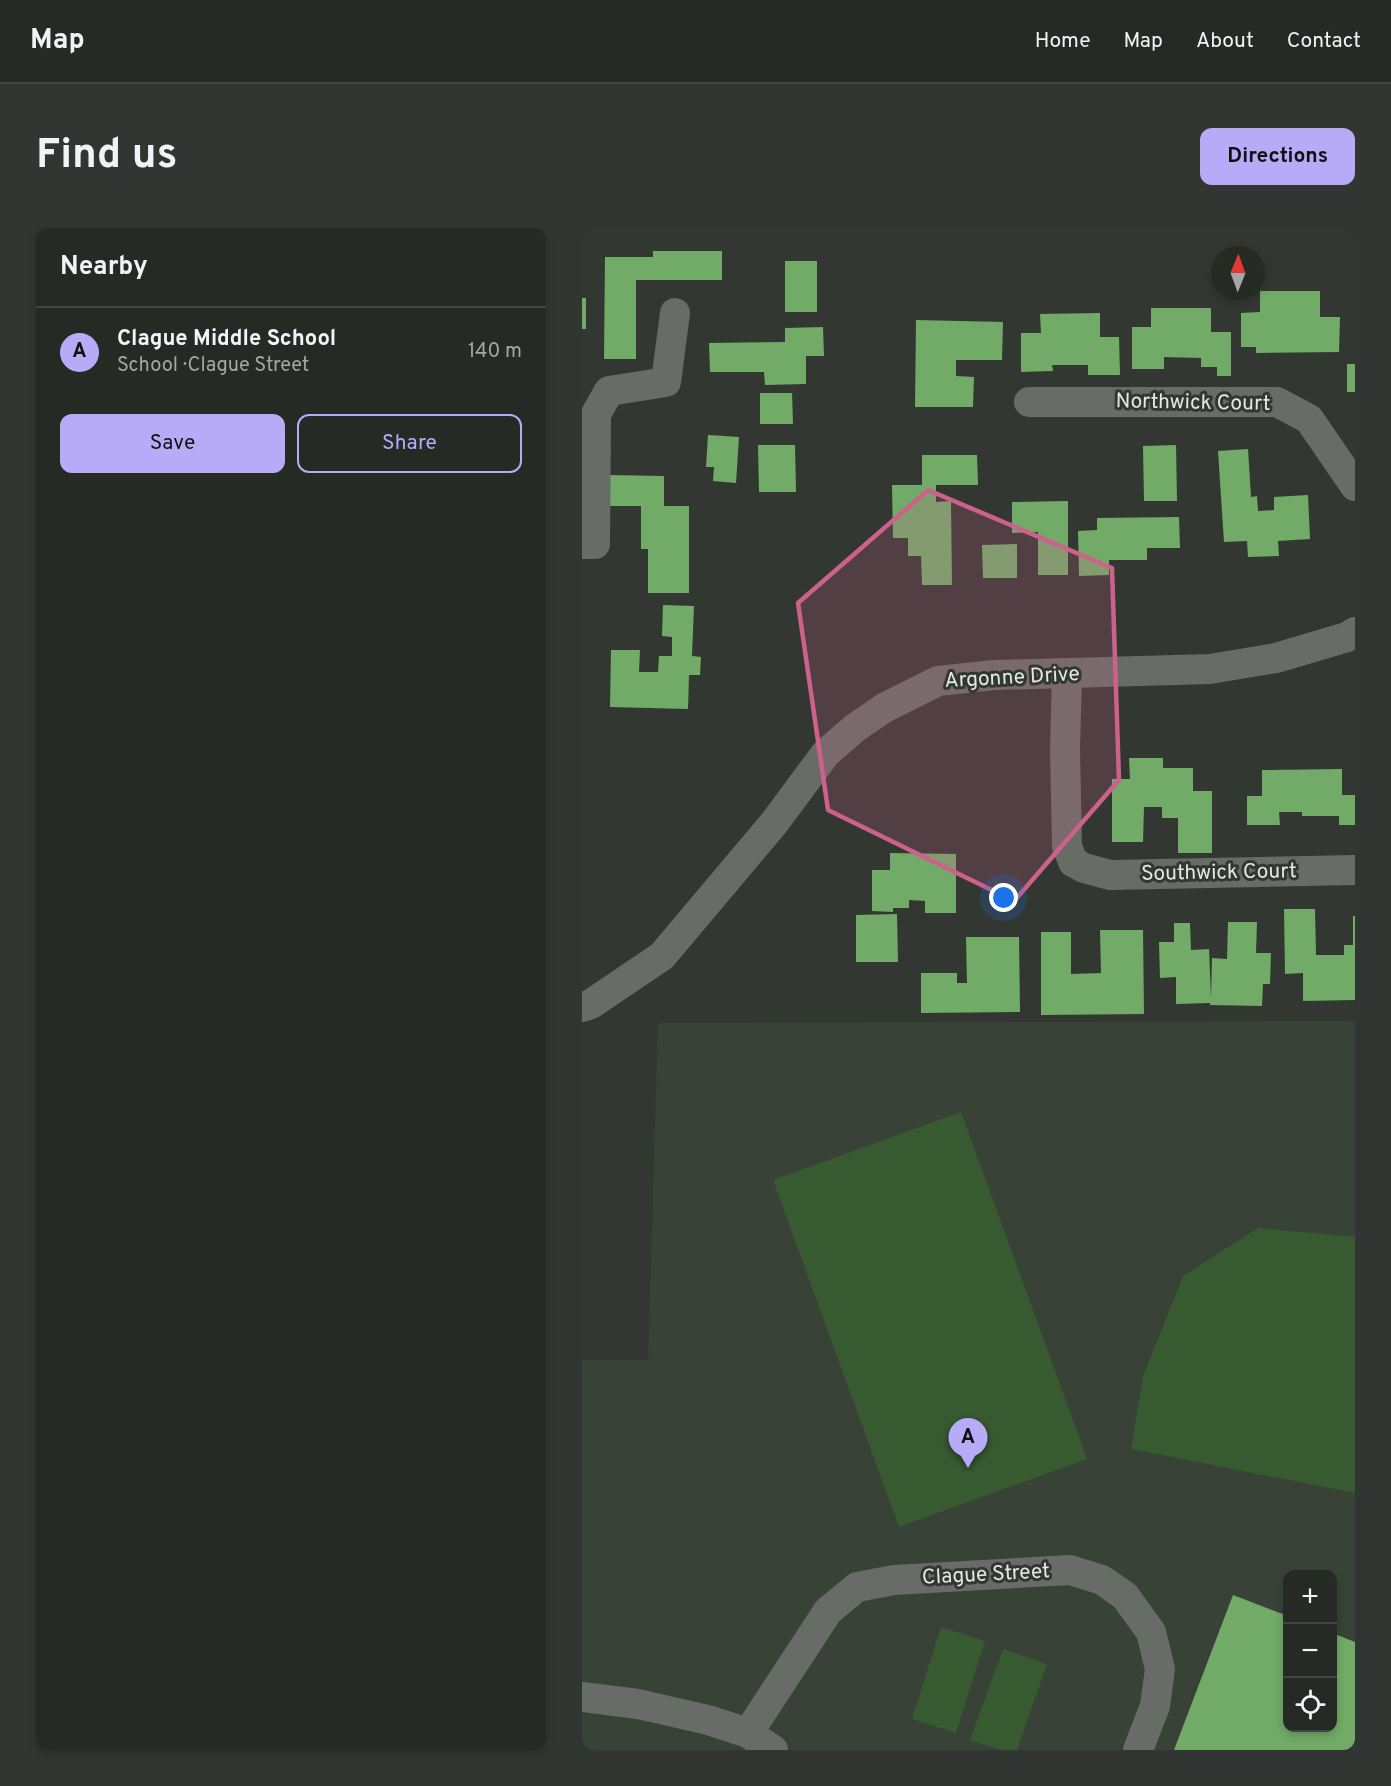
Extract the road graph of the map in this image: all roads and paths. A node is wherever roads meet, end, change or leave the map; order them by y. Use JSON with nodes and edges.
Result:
{"nodes":[{"id":1,"x":675,"y":313,"type":"dead end"},
{"id":2,"x":1029,"y":402,"type":"dead end"},
{"id":3,"x":1355,"y":486,"type":"edge"},
{"id":4,"x":582,"y":544,"type":"edge"},
{"id":5,"x":1355,"y":632,"type":"edge"},
{"id":6,"x":1067,"y":674,"type":"junction"},
{"id":7,"x":1355,"y":870,"type":"edge"},
{"id":8,"x":582,"y":1007,"type":"edge"},
{"id":9,"x":582,"y":1697,"type":"edge"},
{"id":10,"x":748,"y":1733,"type":"junction"},
{"id":11,"x":773,"y":1750,"type":"edge"},
{"id":12,"x":1138,"y":1750,"type":"edge"}],
"edges":[{"from":1,"to":4,"type":"street"},
{"from":2,"to":3,"type":"street","name":"Northwick Court"},
{"from":5,"to":6,"type":"street","name":"Argonne Drive"},
{"from":6,"to":7,"type":"street","name":"Southwick Court"},
{"from":6,"to":8,"type":"street","name":"Argonne Drive"},
{"from":9,"to":10,"type":"street"},
{"from":10,"to":11,"type":"street"},
{"from":10,"to":12,"type":"street","name":"Clague Street"}]}
